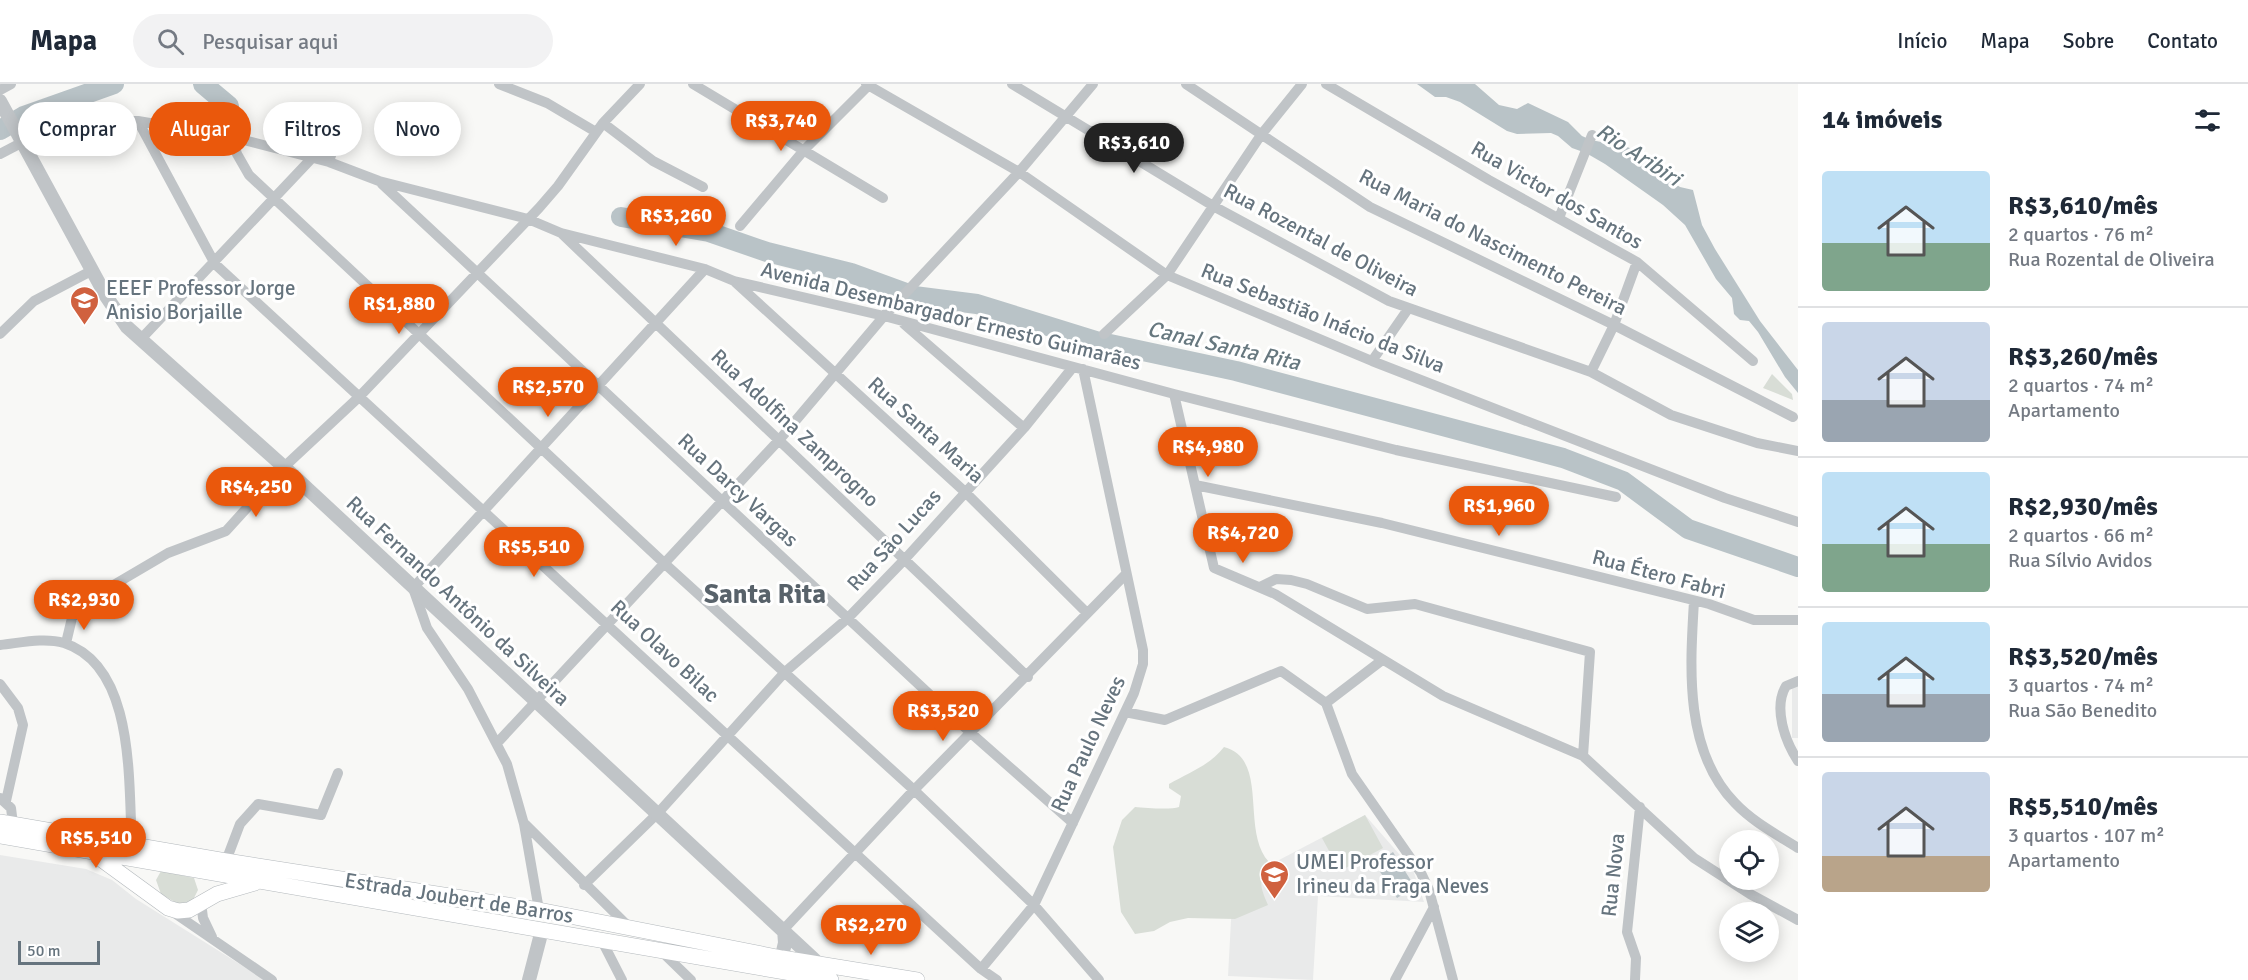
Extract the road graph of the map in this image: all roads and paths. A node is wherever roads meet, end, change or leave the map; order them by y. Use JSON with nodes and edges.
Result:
{"nodes":[{"id":1,"x":12,"y":84,"type":"edge"},
{"id":2,"x":499,"y":84,"type":"edge"},
{"id":3,"x":640,"y":84,"type":"edge"},
{"id":4,"x":693,"y":84,"type":"edge"},
{"id":5,"x":1012,"y":84,"type":"edge"},
{"id":6,"x":1093,"y":84,"type":"edge"},
{"id":7,"x":1186,"y":84,"type":"edge"},
{"id":8,"x":1302,"y":84,"type":"edge"},
{"id":9,"x":1326,"y":84,"type":"edge"},
{"id":10,"x":868,"y":85,"type":"edge"},
{"id":11,"x":0,"y":90,"type":"edge"},
{"id":12,"x":2,"y":105,"type":"edge"},
{"id":13,"x":1066,"y":118,"type":"junction"},
{"id":14,"x":138,"y":121,"type":"joint"},
{"id":15,"x":149,"y":123,"type":"edge"},
{"id":16,"x":599,"y":127,"type":"junction"},
{"id":17,"x":18,"y":133,"type":"edge"},
{"id":18,"x":1261,"y":135,"type":"junction"},
{"id":19,"x":1592,"y":135,"type":"dead end"},
{"id":20,"x":251,"y":142,"type":"edge"},
{"id":21,"x":18,"y":145,"type":"edge"},
{"id":22,"x":806,"y":149,"type":"junction"},
{"id":23,"x":0,"y":154,"type":"edge"},
{"id":24,"x":31,"y":156,"type":"edge"},
{"id":25,"x":239,"y":156,"type":"edge"},
{"id":26,"x":331,"y":156,"type":"edge"},
{"id":27,"x":312,"y":158,"type":"junction"},
{"id":28,"x":329,"y":162,"type":"junction"},
{"id":29,"x":1019,"y":172,"type":"junction"},
{"id":30,"x":379,"y":181,"type":"junction"},
{"id":31,"x":703,"y":186,"type":"dead end"},
{"id":32,"x":274,"y":198,"type":"junction"},
{"id":33,"x":883,"y":198,"type":"dead end"},
{"id":34,"x":1215,"y":207,"type":"junction"},
{"id":35,"x":1559,"y":218,"type":"junction"},
{"id":36,"x":528,"y":219,"type":"junction"},
{"id":37,"x":740,"y":226,"type":"dead end"},
{"id":38,"x":561,"y":233,"type":"junction"},
{"id":39,"x":1637,"y":262,"type":"junction"},
{"id":40,"x":215,"y":264,"type":"junction"},
{"id":41,"x":705,"y":269,"type":"junction"},
{"id":42,"x":93,"y":270,"type":"junction"},
{"id":43,"x":476,"y":273,"type":"junction"},
{"id":44,"x":1167,"y":275,"type":"junction"},
{"id":45,"x":734,"y":281,"type":"junction"},
{"id":46,"x":1408,"y":309,"type":"junction"},
{"id":47,"x":884,"y":316,"type":"junction"},
{"id":48,"x":901,"y":321,"type":"junction"},
{"id":49,"x":654,"y":324,"type":"junction"},
{"id":50,"x":1614,"y":325,"type":"junction"},
{"id":51,"x":0,"y":334,"type":"edge"},
{"id":52,"x":1104,"y":334,"type":"dead end"},
{"id":53,"x":419,"y":335,"type":"junction"},
{"id":54,"x":141,"y":339,"type":"junction"},
{"id":55,"x":1372,"y":361,"type":"junction"},
{"id":56,"x":1753,"y":361,"type":"dead end"},
{"id":57,"x":1078,"y":368,"type":"junction"},
{"id":58,"x":1591,"y":372,"type":"junction"},
{"id":59,"x":835,"y":374,"type":"junction"},
{"id":60,"x":597,"y":385,"type":"junction"},
{"id":61,"x":1174,"y":394,"type":"junction"},
{"id":62,"x":359,"y":397,"type":"junction"},
{"id":63,"x":1793,"y":417,"type":"dead end"},
{"id":64,"x":1024,"y":428,"type":"junction"},
{"id":65,"x":780,"y":439,"type":"junction"},
{"id":66,"x":542,"y":447,"type":"junction"},
{"id":67,"x":1798,"y":451,"type":"edge"},
{"id":68,"x":284,"y":467,"type":"junction"},
{"id":69,"x":1195,"y":485,"type":"junction"},
{"id":70,"x":964,"y":491,"type":"junction"},
{"id":71,"x":1616,"y":497,"type":"dead end"},
{"id":72,"x":720,"y":501,"type":"junction"},
{"id":73,"x":482,"y":512,"type":"junction"},
{"id":74,"x":1798,"y":522,"type":"edge"},
{"id":75,"x":905,"y":559,"type":"junction"},
{"id":76,"x":664,"y":563,"type":"junction"},
{"id":77,"x":1125,"y":574,"type":"junction"},
{"id":78,"x":1260,"y":586,"type":"junction"},
{"id":79,"x":413,"y":588,"type":"junction"},
{"id":80,"x":1694,"y":601,"type":"junction"},
{"id":81,"x":1087,"y":613,"type":"junction"},
{"id":82,"x":848,"y":618,"type":"junction"},
{"id":83,"x":1798,"y":620,"type":"edge"},
{"id":84,"x":606,"y":624,"type":"junction"},
{"id":85,"x":66,"y":643,"type":"junction"},
{"id":86,"x":0,"y":645,"type":"edge"},
{"id":87,"x":1381,"y":661,"type":"junction"},
{"id":88,"x":785,"y":672,"type":"junction"},
{"id":89,"x":1028,"y":677,"type":"junction"},
{"id":90,"x":1798,"y":681,"type":"edge"},
{"id":91,"x":0,"y":684,"type":"edge"},
{"id":92,"x":534,"y":700,"type":"junction"},
{"id":93,"x":1326,"y":703,"type":"junction"},
{"id":94,"x":1125,"y":712,"type":"junction"},
{"id":95,"x":972,"y":734,"type":"junction"},
{"id":96,"x":726,"y":735,"type":"junction"},
{"id":97,"x":498,"y":742,"type":"junction"},
{"id":98,"x":1583,"y":756,"type":"junction"},
{"id":99,"x":1798,"y":761,"type":"edge"},
{"id":100,"x":338,"y":773,"type":"dead end"},
{"id":101,"x":914,"y":790,"type":"junction"},
{"id":102,"x":3,"y":800,"type":"edge"},
{"id":103,"x":1640,"y":807,"type":"junction"},
{"id":104,"x":658,"y":813,"type":"junction"},
{"id":105,"x":7,"y":823,"type":"edge"},
{"id":106,"x":1073,"y":823,"type":"junction"},
{"id":107,"x":524,"y":824,"type":"junction"},
{"id":108,"x":0,"y":836,"type":"edge"},
{"id":109,"x":132,"y":844,"type":"junction"},
{"id":110,"x":1798,"y":848,"type":"edge"},
{"id":111,"x":78,"y":850,"type":"junction"},
{"id":112,"x":854,"y":853,"type":"junction"},
{"id":113,"x":183,"y":854,"type":"junction"},
{"id":114,"x":226,"y":861,"type":"junction"},
{"id":115,"x":197,"y":871,"type":"junction"},
{"id":116,"x":264,"y":882,"type":"junction"},
{"id":117,"x":584,"y":885,"type":"junction"},
{"id":118,"x":201,"y":902,"type":"junction"},
{"id":119,"x":1034,"y":905,"type":"junction"},
{"id":120,"x":1434,"y":907,"type":"junction"},
{"id":121,"x":168,"y":908,"type":"junction"},
{"id":122,"x":539,"y":910,"type":"junction"},
{"id":123,"x":1798,"y":920,"type":"edge"},
{"id":124,"x":630,"y":927,"type":"junction"},
{"id":125,"x":784,"y":929,"type":"junction"},
{"id":126,"x":542,"y":930,"type":"junction"},
{"id":127,"x":601,"y":939,"type":"junction"},
{"id":128,"x":216,"y":942,"type":"junction"},
{"id":129,"x":659,"y":950,"type":"junction"},
{"id":130,"x":780,"y":964,"type":"junction"},
{"id":131,"x":820,"y":965,"type":"junction"},
{"id":132,"x":981,"y":969,"type":"junction"},
{"id":133,"x":272,"y":980,"type":"edge"},
{"id":134,"x":529,"y":980,"type":"edge"},
{"id":135,"x":622,"y":980,"type":"edge"},
{"id":136,"x":691,"y":980,"type":"edge"},
{"id":137,"x":831,"y":980,"type":"edge"},
{"id":138,"x":917,"y":980,"type":"edge"},
{"id":139,"x":996,"y":980,"type":"edge"},
{"id":140,"x":1099,"y":980,"type":"edge"},
{"id":141,"x":1395,"y":980,"type":"edge"},
{"id":142,"x":1453,"y":980,"type":"edge"},
{"id":143,"x":1635,"y":980,"type":"edge"}],
"edges":[{"from":1,"to":11,"type":"street"},
{"from":2,"to":16,"type":"street"},
{"from":3,"to":16,"type":"street"},
{"from":4,"to":22,"type":"street"},
{"from":5,"to":13,"type":"street","name":"Rua Rozental de Oliveira"},
{"from":6,"to":13,"type":"street"},
{"from":7,"to":18,"type":"street","name":"Rua Maria do Nascimento Pereira"},
{"from":8,"to":18,"type":"street"},
{"from":9,"to":35,"type":"street","name":"Rua Victor dos Santos"},
{"from":10,"to":22,"type":"street"},
{"from":10,"to":29,"type":"street","name":"Rua Sebastião Inácio da Silva"},
{"from":12,"to":17,"type":"street","name":"Rua Fernando Antônio da Silveira"},
{"from":13,"to":29,"type":"street"},
{"from":13,"to":34,"type":"street","name":"Rua Rozental de Oliveira"},
{"from":14,"to":15,"type":"street","name":"Avenida Desembargador Ernesto Guimarães"},
{"from":14,"to":40,"type":"street","name":"Rua Olavo Bilac"},
{"from":16,"to":31,"type":"street"},
{"from":16,"to":36,"type":"street"},
{"from":18,"to":34,"type":"street"},
{"from":18,"to":50,"type":"street","name":"Rua Maria do Nascimento Pereira"},
{"from":19,"to":35,"type":"street"},
{"from":20,"to":27,"type":"street","name":"Avenida Desembargador Ernesto Guimarães"},
{"from":21,"to":23,"type":"street","name":"Avenida Desembargador Ernesto Guimarães"},
{"from":22,"to":33,"type":"street"},
{"from":22,"to":37,"type":"street"},
{"from":24,"to":42,"type":"street","name":"Rua Fernando Antônio da Silveira"},
{"from":25,"to":32,"type":"street"},
{"from":26,"to":28,"type":"street"},
{"from":27,"to":28,"type":"street","name":"Avenida Desembargador Ernesto Guimarães"},
{"from":27,"to":32,"type":"street"},
{"from":28,"to":30,"type":"street","name":"Avenida Desembargador Ernesto Guimarães"},
{"from":29,"to":44,"type":"street","name":"Rua Sebastião Inácio da Silva"},
{"from":29,"to":47,"type":"street"},
{"from":30,"to":36,"type":"street","name":"Avenida Desembargador Ernesto Guimarães"},
{"from":30,"to":43,"type":"street","name":"Rua Darcy Vargas"},
{"from":32,"to":40,"type":"street"},
{"from":32,"to":53,"type":"street"},
{"from":34,"to":44,"type":"street"},
{"from":34,"to":46,"type":"street","name":"Rua Rozental de Oliveira"},
{"from":35,"to":39,"type":"street","name":"Rua Victor dos Santos"},
{"from":36,"to":38,"type":"street","name":"Avenida Desembargador Ernesto Guimarães"},
{"from":36,"to":43,"type":"street"},
{"from":38,"to":41,"type":"street","name":"Avenida Desembargador Ernesto Guimarães"},
{"from":38,"to":49,"type":"street","name":"Rua Adolfina Zamprogno"},
{"from":39,"to":50,"type":"street"},
{"from":39,"to":56,"type":"street","name":"Rua Victor dos Santos"},
{"from":40,"to":54,"type":"street"},
{"from":40,"to":62,"type":"street","name":"Rua Olavo Bilac"},
{"from":41,"to":45,"type":"street","name":"Avenida Desembargador Ernesto Guimarães"},
{"from":41,"to":49,"type":"street"},
{"from":42,"to":51,"type":"street"},
{"from":42,"to":54,"type":"street","name":"Rua Fernando Antônio da Silveira"},
{"from":43,"to":53,"type":"street"},
{"from":43,"to":60,"type":"street","name":"Rua Darcy Vargas"},
{"from":44,"to":52,"type":"street"},
{"from":44,"to":55,"type":"street","name":"Rua Sebastião Inácio da Silva"},
{"from":45,"to":47,"type":"street","name":"Avenida Desembargador Ernesto Guimarães"},
{"from":45,"to":59,"type":"street","name":"Rua Santa Maria"},
{"from":46,"to":55,"type":"street"},
{"from":46,"to":58,"type":"street","name":"Rua Rozental de Oliveira"},
{"from":47,"to":48,"type":"street","name":"Avenida Desembargador Ernesto Guimarães"},
{"from":47,"to":59,"type":"street"},
{"from":48,"to":57,"type":"street","name":"Avenida Desembargador Ernesto Guimarães"},
{"from":48,"to":64,"type":"street"},
{"from":49,"to":60,"type":"street"},
{"from":49,"to":65,"type":"street","name":"Rua Adolfina Zamprogno"},
{"from":50,"to":58,"type":"street"},
{"from":50,"to":63,"type":"street","name":"Rua Maria do Nascimento Pereira"},
{"from":53,"to":62,"type":"street"},
{"from":53,"to":66,"type":"street"},
{"from":54,"to":68,"type":"street","name":"Rua Fernando Antônio da Silveira"},
{"from":55,"to":74,"type":"street","name":"Rua Sebastião Inácio da Silva"},
{"from":57,"to":61,"type":"street","name":"Avenida Desembargador Ernesto Guimarães"},
{"from":57,"to":64,"type":"street","name":"Rua São Lucas"},
{"from":57,"to":77,"type":"street","name":"Rua Paulo Neves"},
{"from":58,"to":67,"type":"street","name":"Rua Rozental de Oliveira"},
{"from":59,"to":65,"type":"street"},
{"from":59,"to":70,"type":"street","name":"Rua Santa Maria"},
{"from":60,"to":66,"type":"street"},
{"from":60,"to":72,"type":"street","name":"Rua Darcy Vargas"},
{"from":61,"to":69,"type":"street"},
{"from":61,"to":71,"type":"street","name":"Avenida Desembargador Ernesto Guimarães"},
{"from":62,"to":68,"type":"street"},
{"from":62,"to":73,"type":"street","name":"Rua Olavo Bilac"},
{"from":64,"to":70,"type":"street","name":"Rua São Lucas"},
{"from":65,"to":72,"type":"street"},
{"from":65,"to":75,"type":"street","name":"Rua Adolfina Zamprogno"},
{"from":66,"to":73,"type":"street"},
{"from":66,"to":76,"type":"street"},
{"from":68,"to":79,"type":"street","name":"Rua Fernando Antônio da Silveira"},
{"from":68,"to":85,"type":"street"},
{"from":69,"to":78,"type":"street"},
{"from":69,"to":80,"type":"street","name":"Rua Étero Fabri"},
{"from":70,"to":75,"type":"street","name":"Rua São Lucas"},
{"from":70,"to":81,"type":"street","name":"Rua Santa Maria"},
{"from":72,"to":76,"type":"street"},
{"from":72,"to":82,"type":"street","name":"Rua Darcy Vargas"},
{"from":73,"to":79,"type":"street"},
{"from":73,"to":84,"type":"street","name":"Rua Olavo Bilac"},
{"from":75,"to":82,"type":"street","name":"Rua São Lucas"},
{"from":75,"to":89,"type":"street","name":"Rua Adolfina Zamprogno"},
{"from":76,"to":84,"type":"street"},
{"from":76,"to":88,"type":"street"},
{"from":77,"to":81,"type":"street"},
{"from":77,"to":94,"type":"street","name":"Rua Paulo Neves"},
{"from":78,"to":87,"type":"street"},
{"from":78,"to":98,"type":"street"},
{"from":79,"to":92,"type":"street","name":"Rua Fernando Antônio da Silveira"},
{"from":79,"to":97,"type":"street"},
{"from":80,"to":83,"type":"street","name":"Rua Étero Fabri"},
{"from":80,"to":110,"type":"street"},
{"from":81,"to":89,"type":"street"},
{"from":82,"to":88,"type":"street","name":"Rua São Lucas"},
{"from":82,"to":95,"type":"street","name":"Rua Darcy Vargas"},
{"from":84,"to":92,"type":"street"},
{"from":84,"to":96,"type":"street","name":"Rua Olavo Bilac"},
{"from":85,"to":86,"type":"street"},
{"from":85,"to":109,"type":"street"},
{"from":87,"to":93,"type":"street"},
{"from":87,"to":98,"type":"street"},
{"from":88,"to":96,"type":"street","name":"Rua São Lucas"},
{"from":88,"to":101,"type":"street"},
{"from":89,"to":95,"type":"street"},
{"from":90,"to":99,"type":"street"},
{"from":91,"to":102,"type":"street"},
{"from":92,"to":97,"type":"street"},
{"from":92,"to":104,"type":"street","name":"Rua Fernando Antônio da Silveira"},
{"from":93,"to":94,"type":"street"},
{"from":93,"to":120,"type":"street"},
{"from":94,"to":106,"type":"street","name":"Rua Paulo Neves"},
{"from":95,"to":101,"type":"street"},
{"from":95,"to":106,"type":"street","name":"Rua Darcy Vargas"},
{"from":96,"to":104,"type":"street","name":"Rua São Lucas"},
{"from":96,"to":112,"type":"street","name":"Rua Olavo Bilac"},
{"from":97,"to":107,"type":"street"},
{"from":98,"to":103,"type":"street"},
{"from":100,"to":114,"type":"street"},
{"from":101,"to":112,"type":"street"},
{"from":101,"to":119,"type":"street"},
{"from":102,"to":105,"type":"street"},
{"from":103,"to":123,"type":"street"},
{"from":103,"to":143,"type":"street","name":"Rua Nova"},
{"from":104,"to":117,"type":"street","name":"Rua São Lucas"},
{"from":104,"to":125,"type":"street","name":"Rua Fernando Antônio da Silveira"},
{"from":105,"to":109,"type":"main road","name":"Estrada Joubert de Barros"},
{"from":106,"to":119,"type":"street","name":"Rua Paulo Neves"},
{"from":107,"to":117,"type":"street"},
{"from":107,"to":122,"type":"street"},
{"from":108,"to":111,"type":"main road","name":"Estrada Joubert de Barros"},
{"from":109,"to":113,"type":"main road","name":"Estrada Joubert de Barros"},
{"from":111,"to":115,"type":"main road","name":"Estrada Joubert de Barros"},
{"from":111,"to":121,"type":"main road"},
{"from":112,"to":125,"type":"street"},
{"from":112,"to":132,"type":"street","name":"Rua Olavo Bilac"},
{"from":113,"to":114,"type":"main road","name":"Estrada Joubert de Barros"},
{"from":113,"to":115,"type":"main road"},
{"from":114,"to":122,"type":"main road","name":"Estrada Joubert de Barros"},
{"from":115,"to":116,"type":"main road","name":"Estrada Joubert de Barros"},
{"from":115,"to":118,"type":"main road"},
{"from":116,"to":118,"type":"main road"},
{"from":116,"to":126,"type":"main road","name":"Estrada Joubert de Barros"},
{"from":117,"to":124,"type":"street"},
{"from":118,"to":121,"type":"main road"},
{"from":118,"to":128,"type":"street"},
{"from":119,"to":132,"type":"street","name":"Rua Paulo Neves"},
{"from":119,"to":140,"type":"street"},
{"from":120,"to":141,"type":"street"},
{"from":120,"to":142,"type":"street"},
{"from":121,"to":128,"type":"street"},
{"from":122,"to":124,"type":"main road","name":"Estrada Joubert de Barros"},
{"from":124,"to":130,"type":"main road","name":"Estrada Joubert de Barros"},
{"from":125,"to":130,"type":"street"},
{"from":125,"to":131,"type":"street","name":"Rua Fernando Antônio da Silveira"},
{"from":126,"to":127,"type":"main road","name":"Estrada Joubert de Barros"},
{"from":126,"to":134,"type":"street"},
{"from":127,"to":129,"type":"main road","name":"Estrada Joubert de Barros"},
{"from":127,"to":135,"type":"street"},
{"from":128,"to":133,"type":"street"},
{"from":129,"to":130,"type":"main road","name":"Estrada Joubert de Barros"},
{"from":129,"to":136,"type":"street"},
{"from":130,"to":131,"type":"main road","name":"Estrada Joubert de Barros"},
{"from":130,"to":137,"type":"main road","name":"Estrada Joubert de Barros"},
{"from":131,"to":138,"type":"main road","name":"Estrada Joubert de Barros"},
{"from":132,"to":139,"type":"street","name":"Rua Olavo Bilac"}]}
